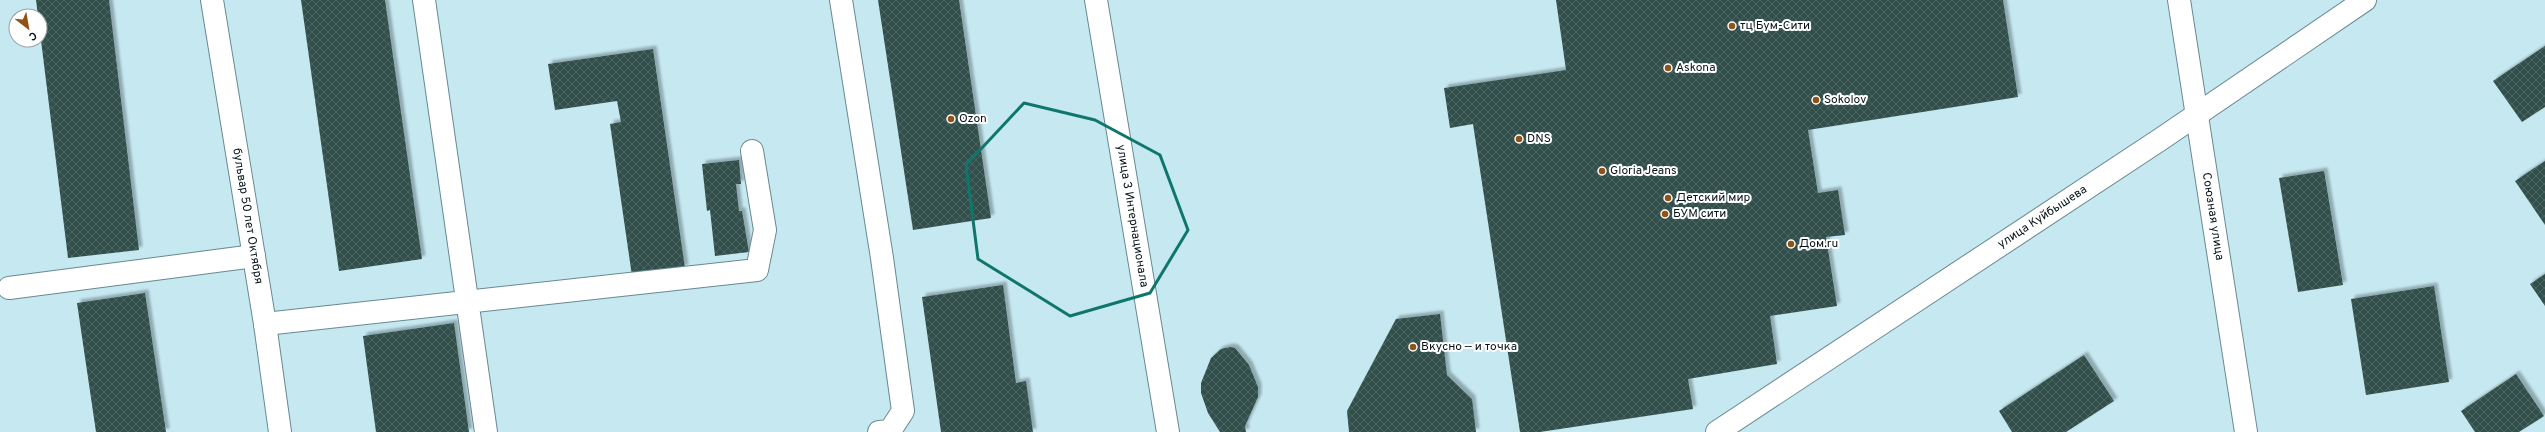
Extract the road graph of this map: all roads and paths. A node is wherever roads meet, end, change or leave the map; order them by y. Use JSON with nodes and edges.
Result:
{"nodes":[{"id":1,"x":212,"y":0,"type":"edge"},
{"id":2,"x":424,"y":0,"type":"edge"},
{"id":3,"x":841,"y":0,"type":"edge"},
{"id":4,"x":1096,"y":0,"type":"edge"},
{"id":5,"x":2179,"y":0,"type":"edge"},
{"id":6,"x":2365,"y":0,"type":"edge"},
{"id":7,"x":2196,"y":115,"type":"junction"},
{"id":8,"x":752,"y":151,"type":"dead end"},
{"id":9,"x":254,"y":256,"type":"junction"},
{"id":10,"x":9,"y":288,"type":"dead end"},
{"id":11,"x":468,"y":302,"type":"junction"},
{"id":12,"x":265,"y":324,"type":"junction"},
{"id":13,"x":280,"y":432,"type":"edge"},
{"id":14,"x":486,"y":432,"type":"edge"},
{"id":15,"x":879,"y":432,"type":"edge"},
{"id":16,"x":1168,"y":432,"type":"edge"},
{"id":17,"x":1717,"y":432,"type":"edge"},
{"id":18,"x":2246,"y":432,"type":"edge"}],
"edges":[{"from":1,"to":9,"type":"street","name":"бульвар 50 лет Октября"},
{"from":2,"to":11,"type":"street"},
{"from":3,"to":15,"type":"street"},
{"from":4,"to":16,"type":"street","name":"улица 3 Интернационала"},
{"from":5,"to":7,"type":"street","name":"Союзная улица"},
{"from":6,"to":7,"type":"street","name":"улица Куйбышева"},
{"from":7,"to":17,"type":"street","name":"улица Куйбышева"},
{"from":7,"to":18,"type":"street","name":"Союзная улица"},
{"from":8,"to":11,"type":"street"},
{"from":9,"to":10,"type":"street"},
{"from":9,"to":12,"type":"street","name":"бульвар 50 лет Октября"},
{"from":11,"to":12,"type":"street"},
{"from":11,"to":14,"type":"street"},
{"from":12,"to":13,"type":"street","name":"бульвар 50 лет Октября"}]}
